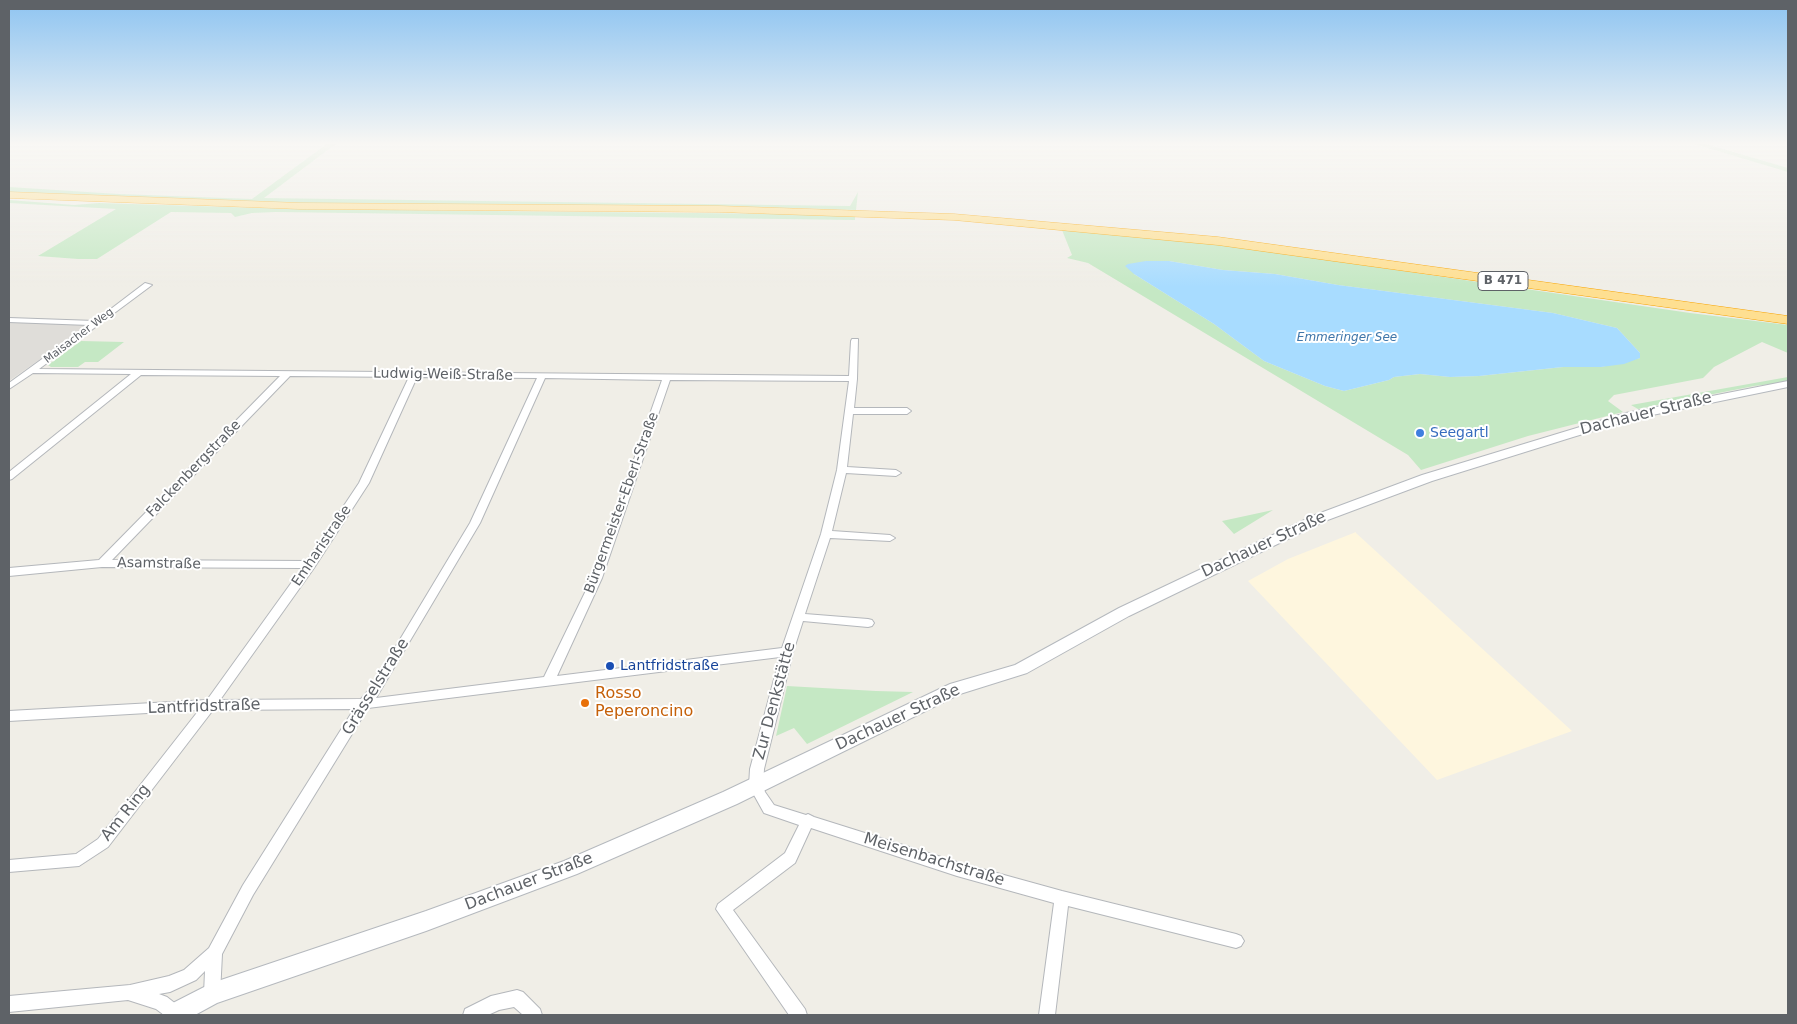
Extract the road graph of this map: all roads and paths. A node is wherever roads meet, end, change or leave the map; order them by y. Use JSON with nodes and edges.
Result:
{"nodes":[{"id":1,"x":9,"y":195,"type":"edge"},
{"id":2,"x":148,"y":284,"type":"dead end"},
{"id":3,"x":9,"y":320,"type":"edge"},
{"id":4,"x":1788,"y":320,"type":"edge"},
{"id":5,"x":96,"y":323,"type":"junction"},
{"id":6,"x":855,"y":342,"type":"dead end"},
{"id":7,"x":32,"y":371,"type":"junction"},
{"id":8,"x":139,"y":372,"type":"junction"},
{"id":9,"x":287,"y":374,"type":"junction"},
{"id":10,"x":414,"y":375,"type":"junction"},
{"id":11,"x":542,"y":376,"type":"junction"},
{"id":12,"x":667,"y":377,"type":"junction"},
{"id":13,"x":853,"y":378,"type":"junction"},
{"id":14,"x":1788,"y":384,"type":"edge"},
{"id":15,"x":9,"y":387,"type":"edge"},
{"id":16,"x":850,"y":411,"type":"junction"},
{"id":17,"x":907,"y":412,"type":"dead end"},
{"id":18,"x":842,"y":470,"type":"junction"},
{"id":19,"x":896,"y":473,"type":"dead end"},
{"id":20,"x":9,"y":477,"type":"edge"},
{"id":21,"x":826,"y":534,"type":"junction"},
{"id":22,"x":890,"y":538,"type":"dead end"},
{"id":23,"x":102,"y":563,"type":"junction"},
{"id":24,"x":310,"y":565,"type":"junction"},
{"id":25,"x":9,"y":572,"type":"edge"},
{"id":26,"x":799,"y":616,"type":"junction"},
{"id":27,"x":868,"y":623,"type":"dead end"},
{"id":28,"x":787,"y":652,"type":"junction"},
{"id":29,"x":548,"y":681,"type":"junction"},
{"id":30,"x":364,"y":704,"type":"junction"},
{"id":31,"x":210,"y":705,"type":"junction"},
{"id":32,"x":9,"y":716,"type":"edge"},
{"id":33,"x":756,"y":786,"type":"junction"},
{"id":34,"x":808,"y":820,"type":"junction"},
{"id":35,"x":9,"y":866,"type":"edge"},
{"id":36,"x":1062,"y":898,"type":"junction"},
{"id":37,"x":1236,"y":941,"type":"dead end"},
{"id":38,"x":214,"y":953,"type":"junction"},
{"id":39,"x":128,"y":992,"type":"junction"},
{"id":40,"x":212,"y":994,"type":"junction"},
{"id":41,"x":9,"y":1004,"type":"edge"},
{"id":42,"x":174,"y":1015,"type":"edge"},
{"id":43,"x":473,"y":1015,"type":"edge"},
{"id":44,"x":534,"y":1015,"type":"edge"},
{"id":45,"x":799,"y":1015,"type":"edge"},
{"id":46,"x":1047,"y":1015,"type":"edge"}],
"edges":[{"from":1,"to":4,"type":"highway","number":"B 471"},
{"from":2,"to":5,"type":"street","name":"Maisacher Weg"},
{"from":3,"to":5,"type":"street"},
{"from":5,"to":7,"type":"street","name":"Maisacher Weg"},
{"from":6,"to":13,"type":"street","name":"Zur Denkstätte"},
{"from":7,"to":8,"type":"street","name":"Ludwig-Weiß-Straße"},
{"from":7,"to":15,"type":"street","name":"Maisacher Weg"},
{"from":8,"to":9,"type":"street","name":"Ludwig-Weiß-Straße"},
{"from":8,"to":20,"type":"street"},
{"from":9,"to":10,"type":"street","name":"Ludwig-Weiß-Straße"},
{"from":9,"to":23,"type":"street","name":"Falckenbergstraße"},
{"from":10,"to":11,"type":"street","name":"Ludwig-Weiß-Straße"},
{"from":10,"to":24,"type":"street","name":"Emharistraße"},
{"from":11,"to":12,"type":"street","name":"Ludwig-Weiß-Straße"},
{"from":11,"to":30,"type":"street","name":"Grässelstraße"},
{"from":12,"to":13,"type":"street","name":"Ludwig-Weiß-Straße"},
{"from":12,"to":29,"type":"street","name":"Bürgermeister-Eberl-Straße"},
{"from":13,"to":16,"type":"street","name":"Zur Denkstätte"},
{"from":14,"to":33,"type":"street","name":"Dachauer Straße"},
{"from":16,"to":17,"type":"street"},
{"from":16,"to":18,"type":"street","name":"Zur Denkstätte"},
{"from":18,"to":19,"type":"street"},
{"from":18,"to":21,"type":"street","name":"Zur Denkstätte"},
{"from":21,"to":22,"type":"street"},
{"from":21,"to":26,"type":"street","name":"Zur Denkstätte"},
{"from":23,"to":24,"type":"street","name":"Asamstraße"},
{"from":23,"to":25,"type":"street","name":"Asamstraße"},
{"from":24,"to":31,"type":"street","name":"Emharistraße"},
{"from":26,"to":27,"type":"street"},
{"from":26,"to":28,"type":"street","name":"Zur Denkstätte"},
{"from":28,"to":29,"type":"street","name":"Lantfridstraße"},
{"from":28,"to":33,"type":"street","name":"Zur Denkstätte"},
{"from":29,"to":30,"type":"street","name":"Lantfridstraße"},
{"from":30,"to":31,"type":"street","name":"Lantfridstraße"},
{"from":30,"to":38,"type":"street","name":"Grässelstraße"},
{"from":31,"to":32,"type":"street","name":"Lantfridstraße"},
{"from":31,"to":35,"type":"street","name":"Am Ring"},
{"from":33,"to":34,"type":"street","name":"Meisenbachstraße"},
{"from":33,"to":40,"type":"street","name":"Dachauer Straße"},
{"from":34,"to":36,"type":"street","name":"Meisenbachstraße"},
{"from":34,"to":45,"type":"street"},
{"from":36,"to":37,"type":"street","name":"Meisenbachstraße"},
{"from":36,"to":46,"type":"street"},
{"from":38,"to":39,"type":"street"},
{"from":38,"to":40,"type":"street","name":"Grässelstraße"},
{"from":39,"to":41,"type":"street","name":"Dachauer Straße"},
{"from":39,"to":42,"type":"street","name":"Dachauer Straße"},
{"from":40,"to":42,"type":"street","name":"Dachauer Straße"},
{"from":43,"to":44,"type":"street"}]}
